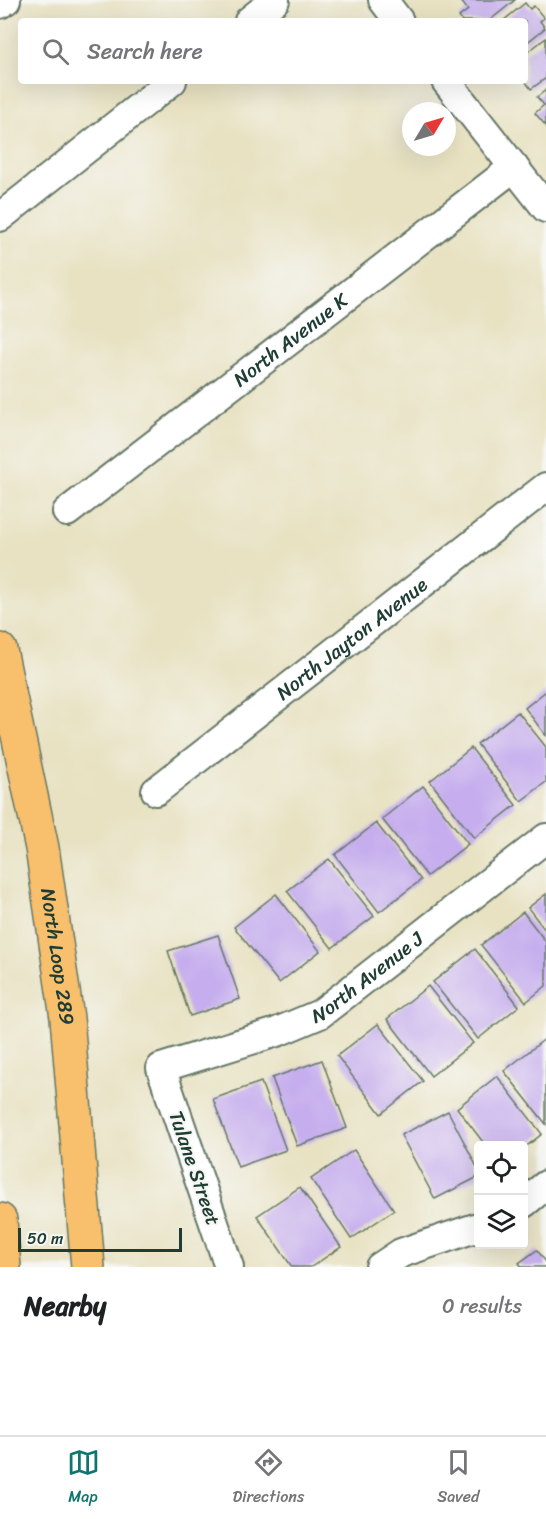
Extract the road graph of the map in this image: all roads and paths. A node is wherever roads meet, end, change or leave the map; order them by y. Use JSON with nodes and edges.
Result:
{"nodes":[{"id":1,"x":6,"y":0,"type":"edge"},
{"id":2,"x":275,"y":0,"type":"edge"},
{"id":3,"x":383,"y":0,"type":"edge"},
{"id":4,"x":0,"y":4,"type":"edge"},
{"id":5,"x":253,"y":18,"type":"edge"},
{"id":6,"x":397,"y":18,"type":"edge"},
{"id":7,"x":168,"y":84,"type":"edge"},
{"id":8,"x":448,"y":84,"type":"edge"},
{"id":9,"x":513,"y":166,"type":"junction"},
{"id":10,"x":546,"y":208,"type":"edge"},
{"id":11,"x":0,"y":217,"type":"edge"},
{"id":12,"x":546,"y":487,"type":"edge"},
{"id":13,"x":67,"y":512,"type":"dead end"},
{"id":14,"x":0,"y":650,"type":"edge"},
{"id":15,"x":156,"y":791,"type":"dead end"},
{"id":16,"x":546,"y":838,"type":"edge"},
{"id":17,"x":161,"y":1068,"type":"joint"},
{"id":18,"x":546,"y":1185,"type":"edge"},
{"id":19,"x":528,"y":1200,"type":"edge"},
{"id":20,"x":0,"y":1220,"type":"edge"},
{"id":21,"x":474,"y":1228,"type":"edge"},
{"id":22,"x":4,"y":1267,"type":"edge"},
{"id":23,"x":88,"y":1267,"type":"edge"},
{"id":24,"x":229,"y":1267,"type":"edge"},
{"id":25,"x":380,"y":1267,"type":"edge"}],
"edges":[{"from":1,"to":4,"type":"street"},
{"from":2,"to":5,"type":"street"},
{"from":3,"to":6,"type":"street"},
{"from":7,"to":11,"type":"street"},
{"from":8,"to":9,"type":"street"},
{"from":9,"to":10,"type":"street"},
{"from":9,"to":13,"type":"street","name":"North Avenue K"},
{"from":12,"to":15,"type":"street","name":"North Jayton Avenue"},
{"from":14,"to":23,"type":"main road","name":"North Loop 289"},
{"from":16,"to":17,"type":"street","name":"North Avenue J"},
{"from":17,"to":24,"type":"street","name":"Tulane Street"},
{"from":18,"to":19,"type":"street"},
{"from":20,"to":22,"type":"main road"},
{"from":21,"to":25,"type":"street"}]}
